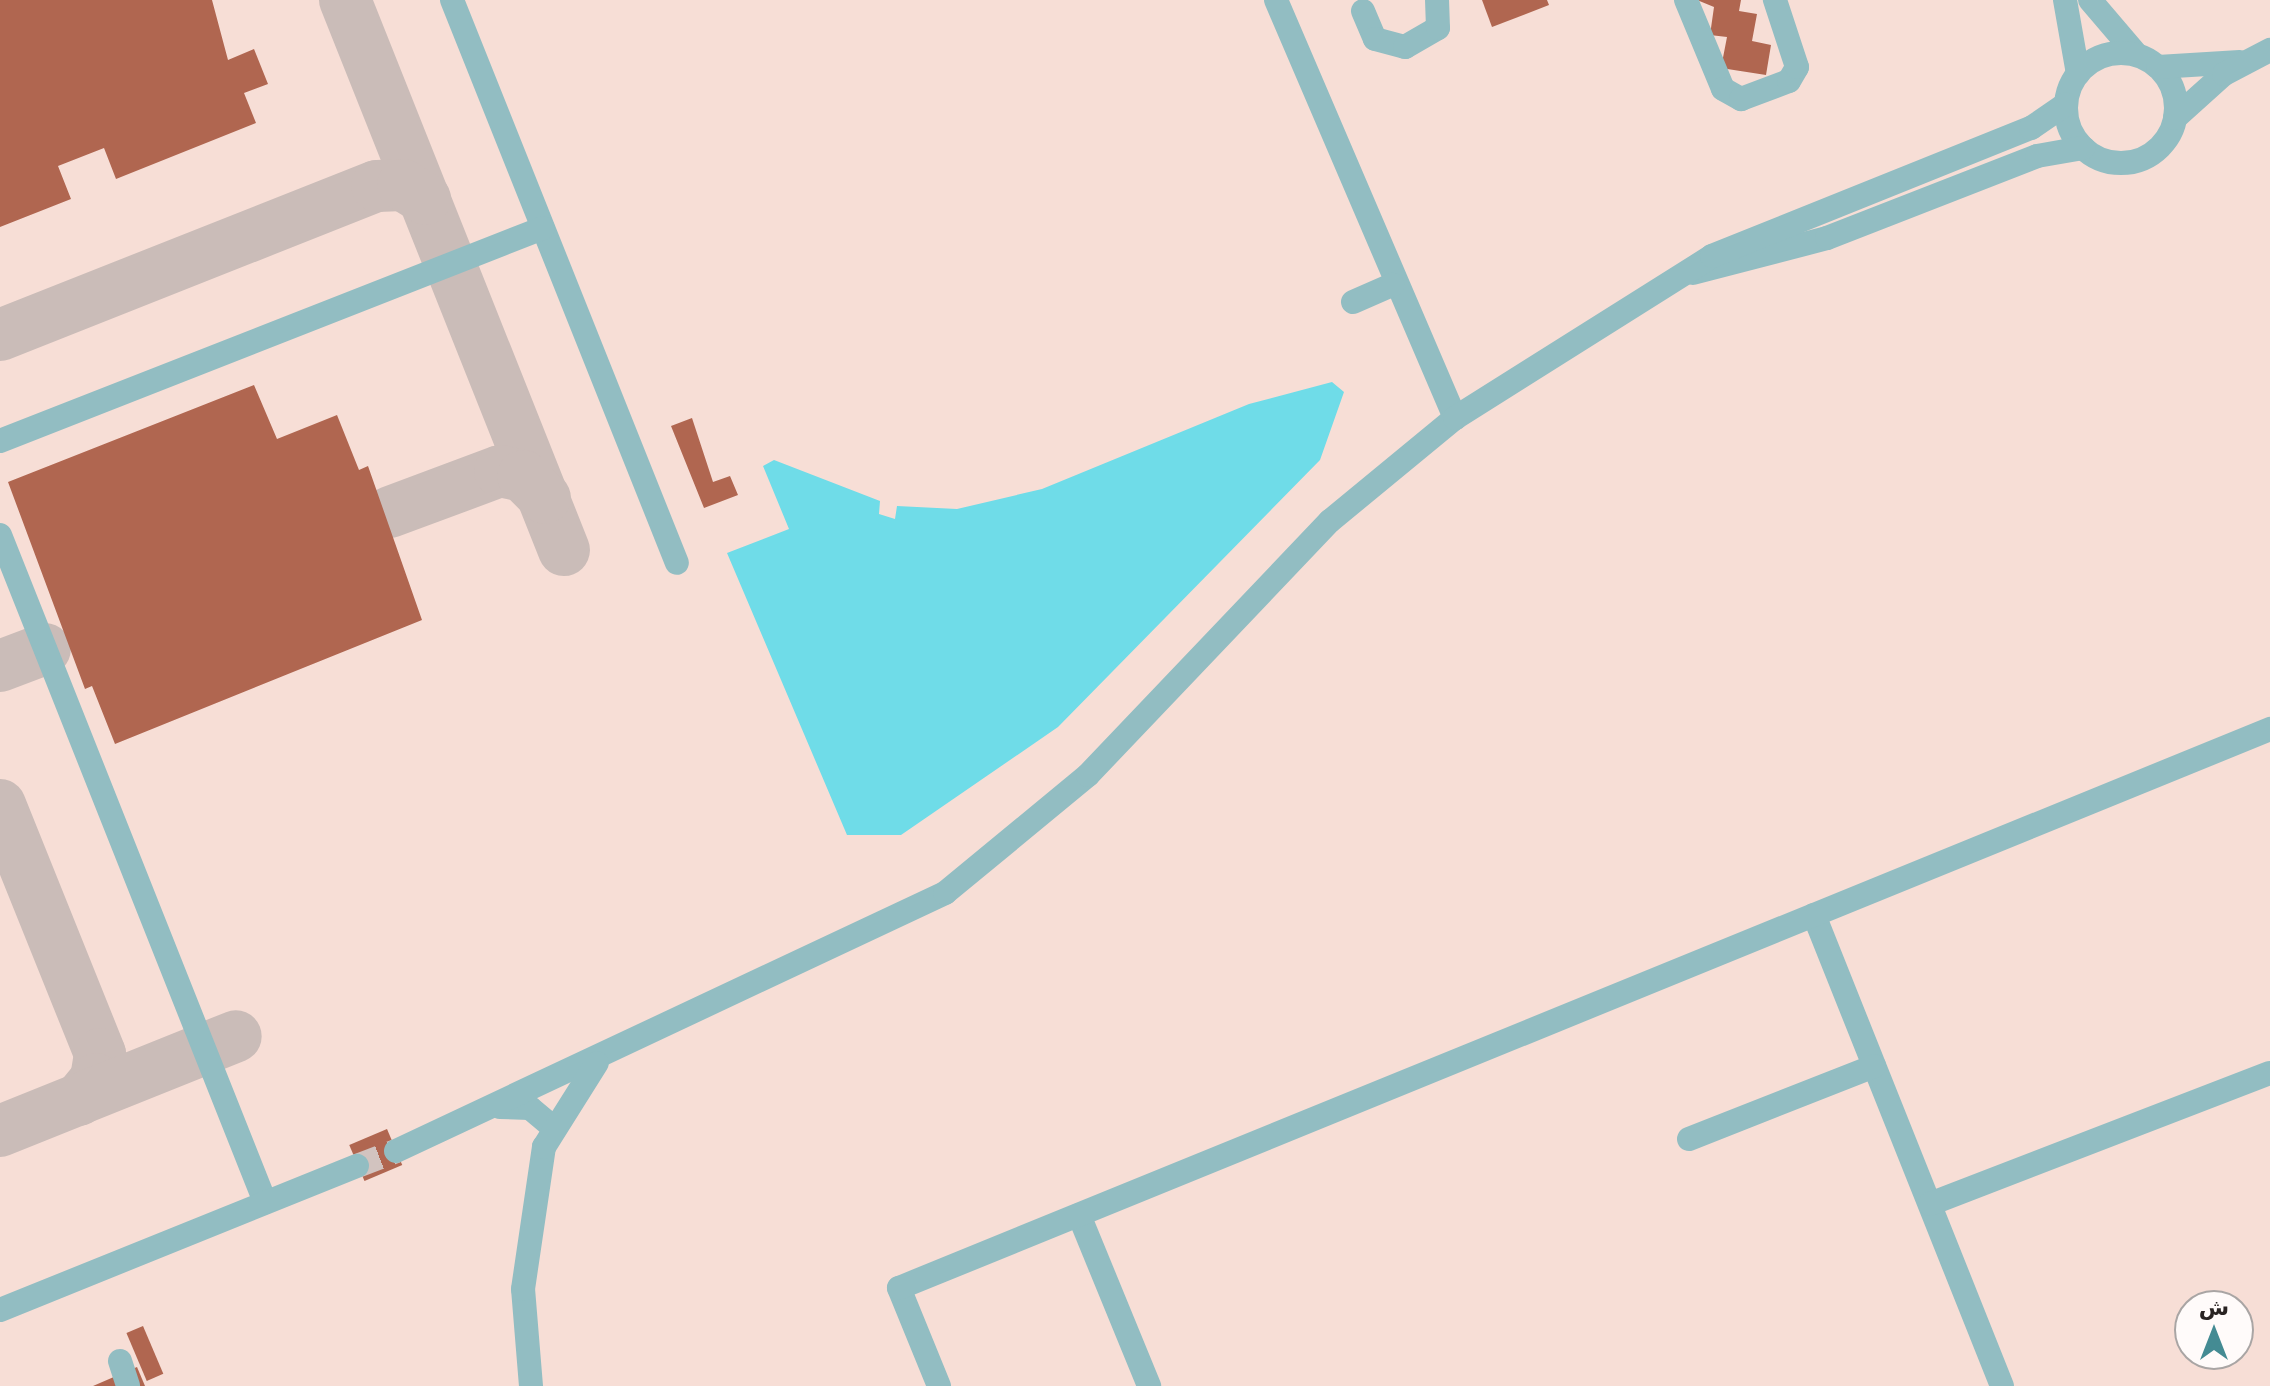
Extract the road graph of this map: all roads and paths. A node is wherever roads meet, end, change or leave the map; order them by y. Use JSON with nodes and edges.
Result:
{"nodes":[{"id":1,"x":452,"y":0,"type":"edge"},
{"id":2,"x":1276,"y":0,"type":"edge"},
{"id":3,"x":1437,"y":0,"type":"edge"},
{"id":4,"x":1686,"y":0,"type":"edge"},
{"id":5,"x":2065,"y":0,"type":"edge"},
{"id":6,"x":2090,"y":0,"type":"edge"},
{"id":7,"x":1785,"y":3,"type":"edge"},
{"id":8,"x":1363,"y":11,"type":"dead end"},
{"id":9,"x":2270,"y":50,"type":"edge"},
{"id":10,"x":2147,"y":61,"type":"junction"},
{"id":11,"x":2242,"y":61,"type":"junction"},
{"id":12,"x":2078,"y":74,"type":"junction"},
{"id":13,"x":2066,"y":104,"type":"junction"},
{"id":14,"x":2175,"y":118,"type":"junction"},
{"id":15,"x":2083,"y":148,"type":"junction"},
{"id":16,"x":543,"y":228,"type":"junction"},
{"id":17,"x":1687,"y":273,"type":"junction"},
{"id":18,"x":1392,"y":285,"type":"junction"},
{"id":19,"x":1353,"y":302,"type":"dead end"},
{"id":20,"x":1455,"y":418,"type":"junction"},
{"id":21,"x":0,"y":441,"type":"edge"},
{"id":22,"x":0,"y":535,"type":"edge"},
{"id":23,"x":677,"y":563,"type":"dead end"},
{"id":24,"x":2270,"y":729,"type":"edge"},
{"id":25,"x":1814,"y":915,"type":"junction"},
{"id":26,"x":603,"y":1056,"type":"junction"},
{"id":27,"x":1874,"y":1066,"type":"junction"},
{"id":28,"x":2270,"y":1073,"type":"edge"},
{"id":29,"x":494,"y":1107,"type":"junction"},
{"id":30,"x":553,"y":1127,"type":"junction"},
{"id":31,"x":1689,"y":1139,"type":"dead end"},
{"id":32,"x":396,"y":1151,"type":"tunnel mouth"},
{"id":33,"x":357,"y":1166,"type":"tunnel mouth"},
{"id":34,"x":265,"y":1202,"type":"junction"},
{"id":35,"x":1930,"y":1204,"type":"junction"},
{"id":36,"x":1079,"y":1215,"type":"junction"},
{"id":37,"x":0,"y":1310,"type":"edge"},
{"id":38,"x":120,"y":1361,"type":"dead end"},
{"id":39,"x":128,"y":1386,"type":"edge"},
{"id":40,"x":531,"y":1386,"type":"edge"},
{"id":41,"x":939,"y":1386,"type":"edge"},
{"id":42,"x":1149,"y":1386,"type":"edge"},
{"id":43,"x":2002,"y":1386,"type":"edge"}],
"edges":[{"from":1,"to":16,"type":"lane"},
{"from":2,"to":18,"type":"lane"},
{"from":3,"to":8,"type":"lane"},
{"from":4,"to":7,"type":"lane"},
{"from":5,"to":12,"type":"lane"},
{"from":6,"to":10,"type":"lane"},
{"from":9,"to":11,"type":"lane"},
{"from":10,"to":11,"type":"lane"},
{"from":10,"to":12,"type":"lane"},
{"from":10,"to":14,"type":"lane"},
{"from":11,"to":14,"type":"lane"},
{"from":12,"to":13,"type":"lane"},
{"from":13,"to":15,"type":"lane"},
{"from":13,"to":17,"type":"lane"},
{"from":14,"to":15,"type":"lane"},
{"from":15,"to":17,"type":"lane"},
{"from":16,"to":21,"type":"lane"},
{"from":16,"to":23,"type":"lane"},
{"from":17,"to":20,"type":"lane"},
{"from":18,"to":19,"type":"lane"},
{"from":18,"to":20,"type":"lane"},
{"from":20,"to":26,"type":"lane"},
{"from":22,"to":34,"type":"lane"},
{"from":24,"to":25,"type":"lane"},
{"from":25,"to":27,"type":"lane"},
{"from":25,"to":36,"type":"lane"},
{"from":26,"to":29,"type":"lane"},
{"from":26,"to":30,"type":"lane"},
{"from":27,"to":31,"type":"lane"},
{"from":27,"to":35,"type":"lane"},
{"from":28,"to":35,"type":"lane"},
{"from":29,"to":30,"type":"lane"},
{"from":29,"to":32,"type":"lane"},
{"from":30,"to":40,"type":"lane"},
{"from":33,"to":34,"type":"lane"},
{"from":34,"to":37,"type":"lane"},
{"from":35,"to":43,"type":"lane"},
{"from":36,"to":41,"type":"lane"},
{"from":36,"to":42,"type":"lane"},
{"from":38,"to":39,"type":"lane"}]}
